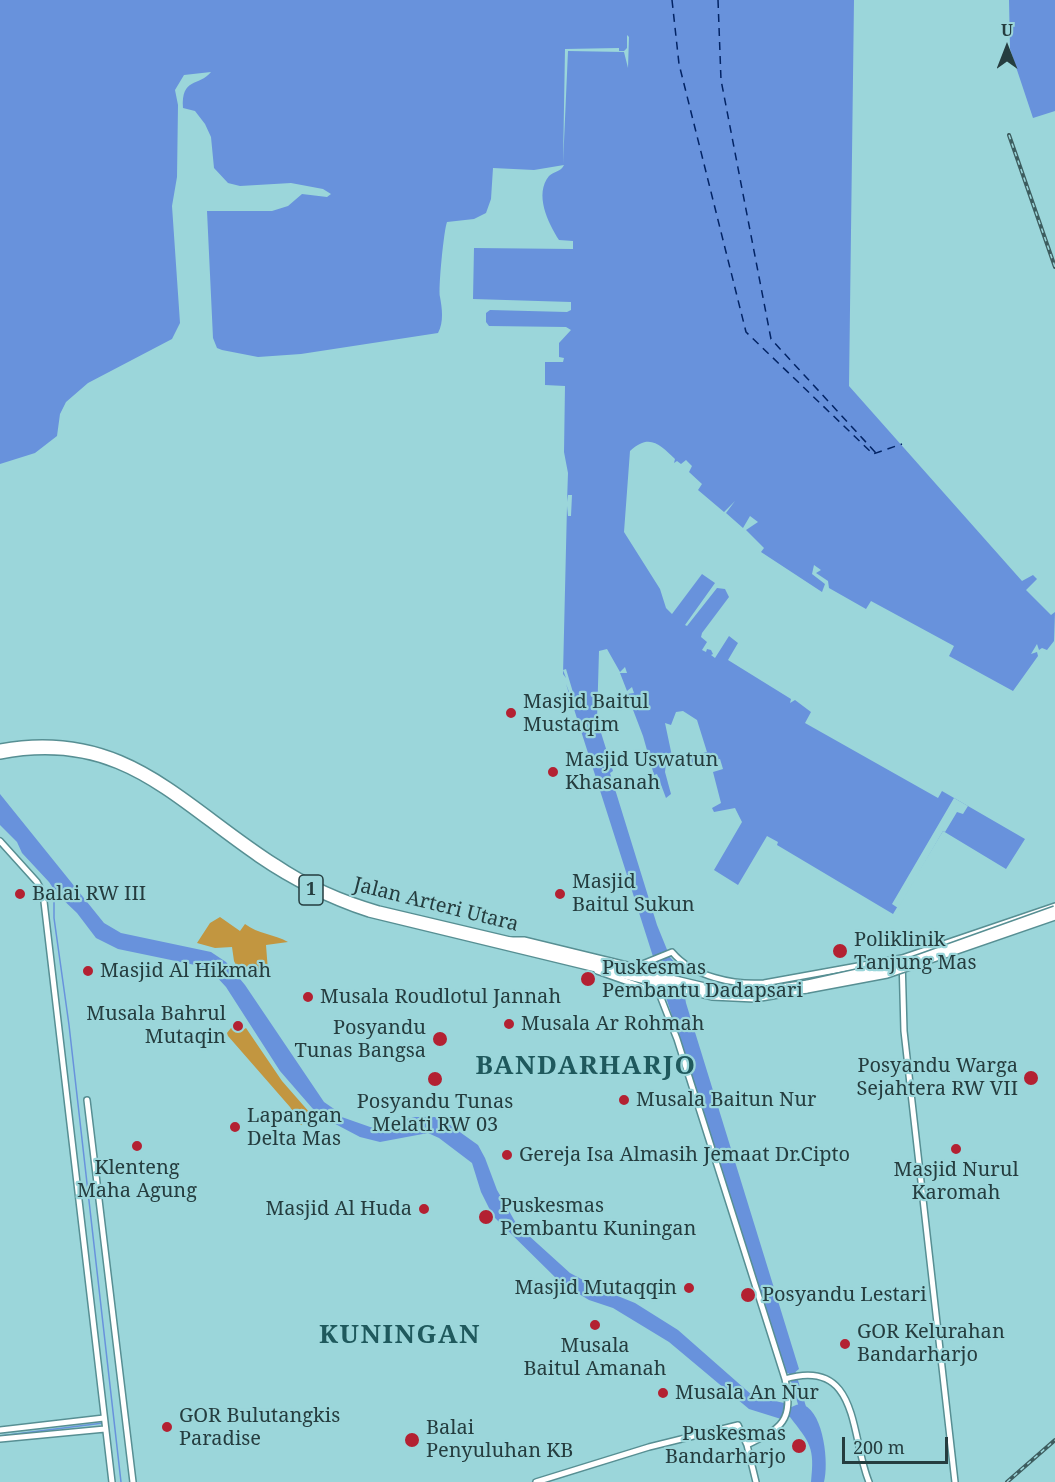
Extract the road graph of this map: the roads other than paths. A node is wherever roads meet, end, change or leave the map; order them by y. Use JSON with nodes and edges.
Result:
{"nodes":[{"id":1,"x":0,"y":748,"type":"edge"},
{"id":2,"x":0,"y":755,"type":"edge"},
{"id":3,"x":0,"y":841,"type":"edge"},
{"id":4,"x":1055,"y":908,"type":"edge"},
{"id":5,"x":1055,"y":916,"type":"edge"},
{"id":6,"x":507,"y":943,"type":"junction"},
{"id":7,"x":902,"y":958,"type":"junction"},
{"id":8,"x":632,"y":971,"type":"junction"},
{"id":9,"x":618,"y":975,"type":"junction"},
{"id":10,"x":807,"y":987,"type":"junction"},
{"id":11,"x":87,"y":1100,"type":"dead end"},
{"id":12,"x":787,"y":1379,"type":"junction"},
{"id":13,"x":104,"y":1419,"type":"junction"},
{"id":14,"x":105,"y":1428,"type":"junction"},
{"id":15,"x":0,"y":1430,"type":"edge"},
{"id":16,"x":0,"y":1439,"type":"edge"},
{"id":17,"x":747,"y":1445,"type":"junction"},
{"id":18,"x":112,"y":1482,"type":"edge"},
{"id":19,"x":133,"y":1482,"type":"edge"},
{"id":20,"x":536,"y":1482,"type":"edge"},
{"id":21,"x":756,"y":1482,"type":"edge"},
{"id":22,"x":869,"y":1482,"type":"edge"},
{"id":23,"x":955,"y":1482,"type":"edge"}],
"edges":[{"from":1,"to":6,"type":"highway","name":"Jalan Arteri Utara","number":"1"},
{"from":2,"to":6,"type":"highway","name":"Jalan Arteri Utara","number":"1"},
{"from":3,"to":13,"type":"street"},
{"from":4,"to":7,"type":"street"},
{"from":4,"to":10,"type":"highway","number":"1","bridge":true},
{"from":5,"to":10,"type":"highway","number":"1","bridge":true},
{"from":6,"to":8,"type":"highway","name":"Jalan Arteri Utara","number":"1"},
{"from":6,"to":8,"type":"street"},
{"from":6,"to":9,"type":"highway","name":"Jalan Arteri Utara","number":"1"},
{"from":7,"to":8,"type":"street"},
{"from":7,"to":23,"type":"street"},
{"from":8,"to":9,"type":"highway","name":"Jalan Arteri Utara","number":"1"},
{"from":8,"to":10,"type":"highway","name":"Jalan Arteri Utara","number":"1"},
{"from":9,"to":12,"type":"street"},
{"from":11,"to":19,"type":"street"},
{"from":12,"to":17,"type":"street"},
{"from":12,"to":22,"type":"street"},
{"from":13,"to":14,"type":"street"},
{"from":13,"to":15,"type":"street"},
{"from":14,"to":16,"type":"street"},
{"from":14,"to":18,"type":"street"},
{"from":17,"to":20,"type":"street"},
{"from":17,"to":21,"type":"street"}]}
